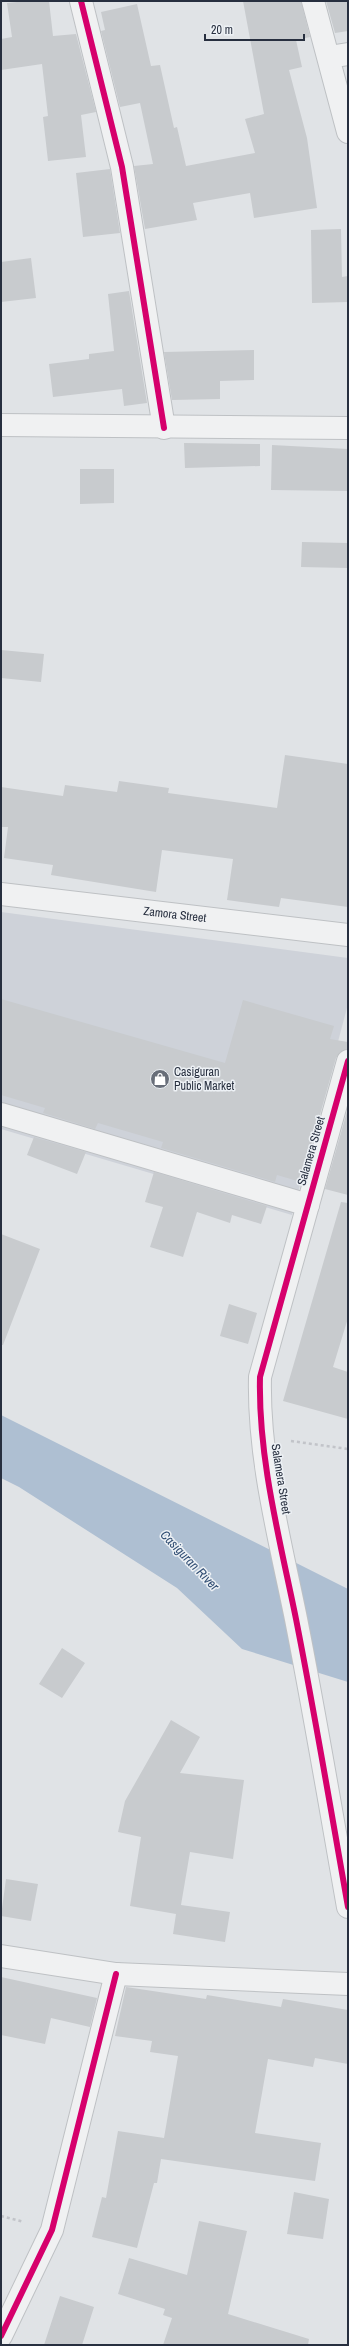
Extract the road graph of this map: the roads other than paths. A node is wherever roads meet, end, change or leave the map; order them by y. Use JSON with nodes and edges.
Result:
{"nodes":[{"id":1,"x":81,"y":1,"type":"edge"},
{"id":2,"x":313,"y":1,"type":"edge"},
{"id":3,"x":338,"y":55,"type":"edge"},
{"id":4,"x":348,"y":132,"type":"edge"},
{"id":5,"x":1,"y":425,"type":"edge"},
{"id":6,"x":164,"y":428,"type":"junction"},
{"id":7,"x":348,"y":428,"type":"edge"},
{"id":8,"x":1,"y":894,"type":"edge"},
{"id":9,"x":348,"y":935,"type":"edge"},
{"id":10,"x":348,"y":1060,"type":"edge"},
{"id":11,"x":1,"y":1114,"type":"edge"},
{"id":12,"x":308,"y":1205,"type":"junction"},
{"id":13,"x":348,"y":1907,"type":"edge"},
{"id":14,"x":1,"y":1956,"type":"edge"},
{"id":15,"x":116,"y":1974,"type":"junction"},
{"id":16,"x":348,"y":1984,"type":"edge"},
{"id":17,"x":1,"y":2336,"type":"edge"}],
"edges":[{"from":1,"to":6,"type":"street"},
{"from":2,"to":3,"type":"street"},
{"from":3,"to":4,"type":"street"},
{"from":5,"to":6,"type":"street"},
{"from":6,"to":7,"type":"street"},
{"from":8,"to":9,"type":"street","name":"Zamora Street"},
{"from":10,"to":12,"type":"street","name":"Salamera Street"},
{"from":11,"to":12,"type":"street"},
{"from":12,"to":13,"type":"street","name":"Salamera Street"},
{"from":14,"to":15,"type":"street"},
{"from":15,"to":16,"type":"street"},
{"from":15,"to":17,"type":"street"}]}
